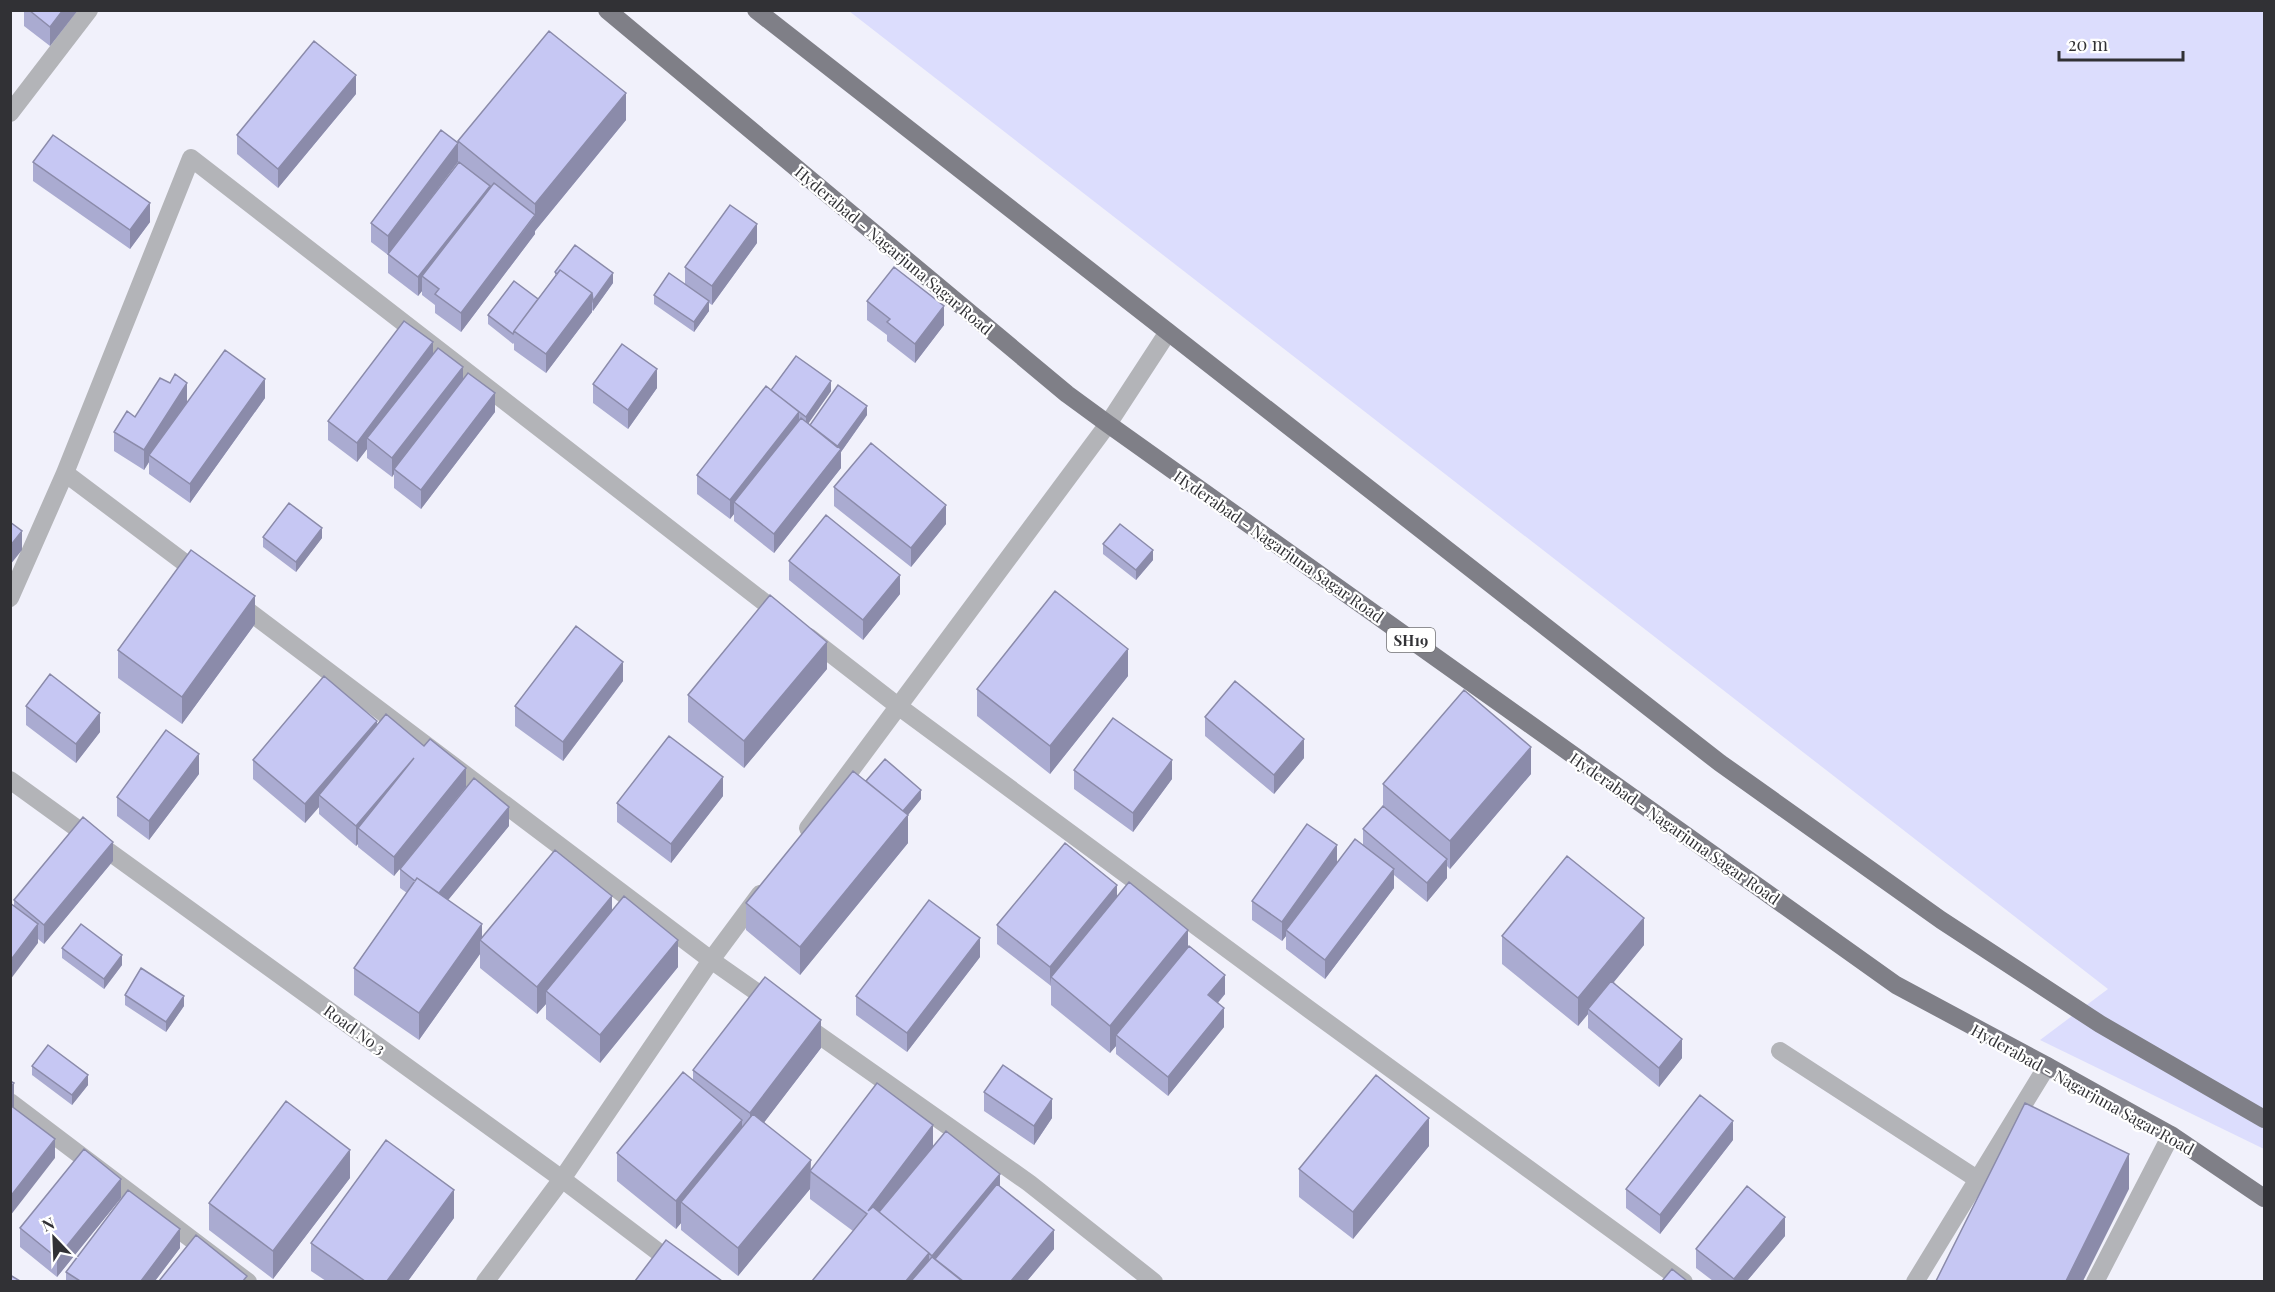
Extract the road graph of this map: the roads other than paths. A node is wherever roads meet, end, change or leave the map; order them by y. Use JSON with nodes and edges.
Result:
{"nodes":[{"id":1,"x":88,"y":10,"type":"edge"},
{"id":2,"x":607,"y":10,"type":"edge"},
{"id":3,"x":756,"y":10,"type":"edge"},
{"id":4,"x":10,"y":113,"type":"edge"},
{"id":5,"x":1168,"y":332,"type":"junction"},
{"id":6,"x":1108,"y":424,"type":"junction"},
{"id":7,"x":65,"y":473,"type":"junction"},
{"id":8,"x":19,"y":534,"type":"edge"},
{"id":9,"x":35,"y":545,"type":"junction"},
{"id":10,"x":10,"y":598,"type":"edge"},
{"id":11,"x":898,"y":706,"type":"junction"},
{"id":12,"x":10,"y":780,"type":"edge"},
{"id":13,"x":801,"y":838,"type":"edge"},
{"id":14,"x":773,"y":875,"type":"edge"},
{"id":15,"x":711,"y":960,"type":"junction"},
{"id":16,"x":1780,"y":1051,"type":"dead end"},
{"id":17,"x":2047,"y":1066,"type":"junction"},
{"id":18,"x":10,"y":1102,"type":"edge"},
{"id":19,"x":2265,"y":1119,"type":"edge"},
{"id":20,"x":2171,"y":1135,"type":"junction"},
{"id":21,"x":562,"y":1179,"type":"junction"},
{"id":22,"x":1977,"y":1179,"type":"junction"},
{"id":23,"x":2265,"y":1198,"type":"edge"},
{"id":24,"x":248,"y":1281,"type":"edge"},
{"id":25,"x":485,"y":1281,"type":"edge"},
{"id":26,"x":698,"y":1281,"type":"edge"},
{"id":27,"x":1155,"y":1281,"type":"edge"},
{"id":28,"x":1684,"y":1281,"type":"edge"},
{"id":29,"x":1915,"y":1281,"type":"edge"},
{"id":30,"x":2095,"y":1281,"type":"edge"}],
"edges":[{"from":1,"to":4,"type":"street"},
{"from":2,"to":6,"type":"main road","name":"Hyderabad - Nagarjuna Sagar Road","number":"SH19"},
{"from":3,"to":5,"type":"main road"},
{"from":5,"to":6,"type":"street"},
{"from":5,"to":19,"type":"main road"},
{"from":6,"to":11,"type":"street"},
{"from":6,"to":17,"type":"main road","name":"Hyderabad - Nagarjuna Sagar Road","number":"SH19"},
{"from":7,"to":9,"type":"street"},
{"from":7,"to":11,"type":"street"},
{"from":7,"to":15,"type":"street"},
{"from":8,"to":9,"type":"street"},
{"from":9,"to":10,"type":"street"},
{"from":11,"to":13,"type":"street"},
{"from":11,"to":28,"type":"street"},
{"from":12,"to":21,"type":"street","name":"Road No 3"},
{"from":14,"to":15,"type":"street"},
{"from":15,"to":21,"type":"street"},
{"from":15,"to":27,"type":"street"},
{"from":16,"to":22,"type":"street"},
{"from":17,"to":20,"type":"main road","name":"Hyderabad - Nagarjuna Sagar Road","number":"SH19"},
{"from":17,"to":22,"type":"street"},
{"from":18,"to":24,"type":"street"},
{"from":20,"to":23,"type":"main road","name":"Hyderabad - Nagarjuna Sagar Road","number":"SH19"},
{"from":20,"to":30,"type":"street"},
{"from":21,"to":25,"type":"street"},
{"from":21,"to":26,"type":"street","name":"Road No 3"},
{"from":22,"to":29,"type":"street"}]}
